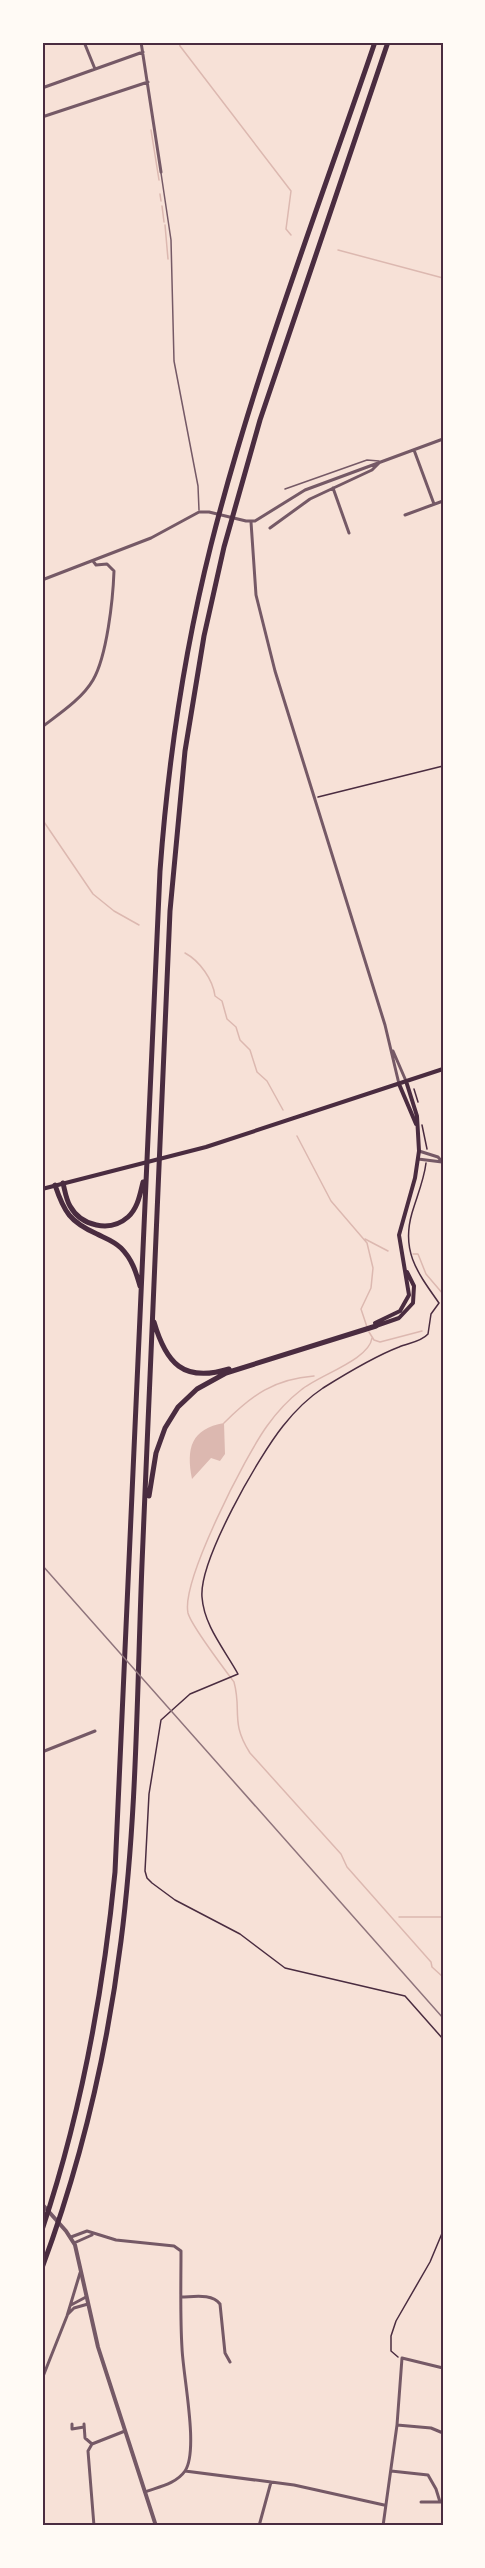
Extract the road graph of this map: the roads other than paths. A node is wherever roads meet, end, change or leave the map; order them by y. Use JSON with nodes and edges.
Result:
{"nodes":[{"id":1,"x":84,"y":42,"type":"edge"},
{"id":2,"x":141,"y":42,"type":"edge"},
{"id":3,"x":375,"y":42,"type":"edge"},
{"id":4,"x":388,"y":42,"type":"edge"},
{"id":5,"x":143,"y":52,"type":"junction"},
{"id":6,"x":95,"y":69,"type":"junction"},
{"id":7,"x":148,"y":82,"type":"junction"},
{"id":8,"x":42,"y":87,"type":"edge"},
{"id":9,"x":42,"y":117,"type":"edge"},
{"id":10,"x":161,"y":172,"type":"joint"},
{"id":11,"x":443,"y":439,"type":"edge"},
{"id":12,"x":414,"y":449,"type":"junction"},
{"id":13,"x":380,"y":461,"type":"junction"},
{"id":14,"x":333,"y":488,"type":"junction"},
{"id":15,"x":285,"y":489,"type":"dead end"},
{"id":16,"x":443,"y":501,"type":"edge"},
{"id":17,"x":434,"y":504,"type":"junction"},
{"id":18,"x":199,"y":512,"type":"junction"},
{"id":19,"x":405,"y":515,"type":"dead end"},
{"id":20,"x":251,"y":522,"type":"junction"},
{"id":21,"x":270,"y":528,"type":"dead end"},
{"id":22,"x":349,"y":533,"type":"dead end"},
{"id":23,"x":93,"y":561,"type":"junction"},
{"id":24,"x":42,"y":580,"type":"edge"},
{"id":25,"x":42,"y":727,"type":"edge"},
{"id":26,"x":392,"y":1050,"type":"junction"},
{"id":27,"x":443,"y":1069,"type":"edge"},
{"id":28,"x":406,"y":1081,"type":"junction"},
{"id":29,"x":399,"y":1084,"type":"junction"},
{"id":30,"x":416,"y":1125,"type":"junction"},
{"id":31,"x":419,"y":1151,"type":"junction"},
{"id":32,"x":418,"y":1159,"type":"junction"},
{"id":33,"x":442,"y":1162,"type":"edge"},
{"id":34,"x":147,"y":1172,"type":"junction"},
{"id":35,"x":63,"y":1183,"type":"junction"},
{"id":36,"x":55,"y":1185,"type":"junction"},
{"id":37,"x":42,"y":1189,"type":"edge"},
{"id":38,"x":141,"y":1291,"type":"junction"},
{"id":39,"x":153,"y":1317,"type":"junction"},
{"id":40,"x":376,"y":1324,"type":"joint"},
{"id":41,"x":356,"y":1330,"type":"junction"},
{"id":42,"x":144,"y":1527,"type":"junction"},
{"id":43,"x":95,"y":1731,"type":"dead end"},
{"id":44,"x":42,"y":1752,"type":"edge"},
{"id":45,"x":42,"y":2205,"type":"edge"},
{"id":46,"x":42,"y":2230,"type":"edge"},
{"id":47,"x":94,"y":2235,"type":"junction"},
{"id":48,"x":71,"y":2237,"type":"junction"},
{"id":49,"x":74,"y":2243,"type":"junction"},
{"id":50,"x":42,"y":2268,"type":"edge"},
{"id":51,"x":81,"y":2269,"type":"junction"},
{"id":52,"x":86,"y":2297,"type":"junction"},
{"id":53,"x":181,"y":2297,"type":"junction"},
{"id":54,"x":88,"y":2304,"type":"junction"},
{"id":55,"x":70,"y":2306,"type":"junction"},
{"id":56,"x":67,"y":2316,"type":"junction"},
{"id":57,"x":230,"y":2362,"type":"dead end"},
{"id":58,"x":443,"y":2368,"type":"edge"},
{"id":59,"x":42,"y":2379,"type":"edge"},
{"id":60,"x":72,"y":2424,"type":"dead end"},
{"id":61,"x":396,"y":2425,"type":"junction"},
{"id":62,"x":125,"y":2431,"type":"junction"},
{"id":63,"x":443,"y":2433,"type":"edge"},
{"id":64,"x":92,"y":2444,"type":"junction"},
{"id":65,"x":185,"y":2471,"type":"junction"},
{"id":66,"x":391,"y":2471,"type":"junction"},
{"id":67,"x":271,"y":2481,"type":"junction"},
{"id":68,"x":144,"y":2493,"type":"junction"},
{"id":69,"x":421,"y":2502,"type":"dead end"},
{"id":70,"x":442,"y":2502,"type":"edge"},
{"id":71,"x":384,"y":2505,"type":"junction"},
{"id":72,"x":94,"y":2526,"type":"edge"},
{"id":73,"x":156,"y":2526,"type":"edge"},
{"id":74,"x":259,"y":2526,"type":"edge"},
{"id":75,"x":383,"y":2526,"type":"edge"}],
"edges":[{"from":1,"to":6,"type":"street"},
{"from":2,"to":5,"type":"street"},
{"from":3,"to":34,"type":"highway"},
{"from":4,"to":39,"type":"highway"},
{"from":5,"to":6,"type":"street"},
{"from":5,"to":7,"type":"street"},
{"from":6,"to":8,"type":"street"},
{"from":7,"to":9,"type":"street"},
{"from":7,"to":10,"type":"street"},
{"from":10,"to":18,"type":"lane"},
{"from":11,"to":12,"type":"street"},
{"from":12,"to":13,"type":"street"},
{"from":12,"to":17,"type":"street"},
{"from":13,"to":14,"type":"street"},
{"from":13,"to":15,"type":"lane"},
{"from":13,"to":20,"type":"street"},
{"from":14,"to":21,"type":"street"},
{"from":14,"to":22,"type":"street"},
{"from":16,"to":17,"type":"street"},
{"from":17,"to":19,"type":"street"},
{"from":18,"to":20,"type":"street"},
{"from":18,"to":23,"type":"street"},
{"from":20,"to":26,"type":"street"},
{"from":23,"to":24,"type":"street"},
{"from":23,"to":25,"type":"street"},
{"from":26,"to":28,"type":"street"},
{"from":26,"to":29,"type":"street"},
{"from":27,"to":28,"type":"main road"},
{"from":28,"to":29,"type":"main road"},
{"from":28,"to":30,"type":"main road"},
{"from":29,"to":30,"type":"main road"},
{"from":29,"to":35,"type":"main road"},
{"from":30,"to":31,"type":"main road"},
{"from":31,"to":32,"type":"main road"},
{"from":31,"to":33,"type":"street"},
{"from":32,"to":33,"type":"street"},
{"from":32,"to":40,"type":"main road"},
{"from":34,"to":35,"type":"highway"},
{"from":34,"to":38,"type":"highway"},
{"from":35,"to":36,"type":"main road"},
{"from":36,"to":37,"type":"main road"},
{"from":36,"to":38,"type":"highway"},
{"from":38,"to":46,"type":"highway"},
{"from":39,"to":41,"type":"highway"},
{"from":39,"to":42,"type":"highway"},
{"from":40,"to":41,"type":"highway"},
{"from":41,"to":42,"type":"highway"},
{"from":42,"to":50,"type":"highway"},
{"from":43,"to":44,"type":"street"},
{"from":45,"to":48,"type":"street"},
{"from":47,"to":48,"type":"street"},
{"from":47,"to":49,"type":"street"},
{"from":47,"to":53,"type":"street"},
{"from":48,"to":49,"type":"street"},
{"from":49,"to":51,"type":"street"},
{"from":51,"to":52,"type":"street"},
{"from":51,"to":55,"type":"street"},
{"from":52,"to":54,"type":"street"},
{"from":52,"to":55,"type":"street"},
{"from":53,"to":57,"type":"street"},
{"from":53,"to":65,"type":"street"},
{"from":54,"to":56,"type":"street"},
{"from":54,"to":62,"type":"street"},
{"from":55,"to":56,"type":"street"},
{"from":56,"to":59,"type":"street"},
{"from":58,"to":61,"type":"street"},
{"from":60,"to":64,"type":"street"},
{"from":61,"to":63,"type":"street"},
{"from":61,"to":66,"type":"street"},
{"from":62,"to":64,"type":"street"},
{"from":62,"to":68,"type":"street"},
{"from":64,"to":72,"type":"street"},
{"from":65,"to":67,"type":"street"},
{"from":65,"to":68,"type":"street"},
{"from":66,"to":70,"type":"street"},
{"from":66,"to":71,"type":"street"},
{"from":67,"to":71,"type":"street"},
{"from":67,"to":74,"type":"street"},
{"from":68,"to":73,"type":"street"},
{"from":69,"to":70,"type":"street"},
{"from":71,"to":75,"type":"street"}]}
